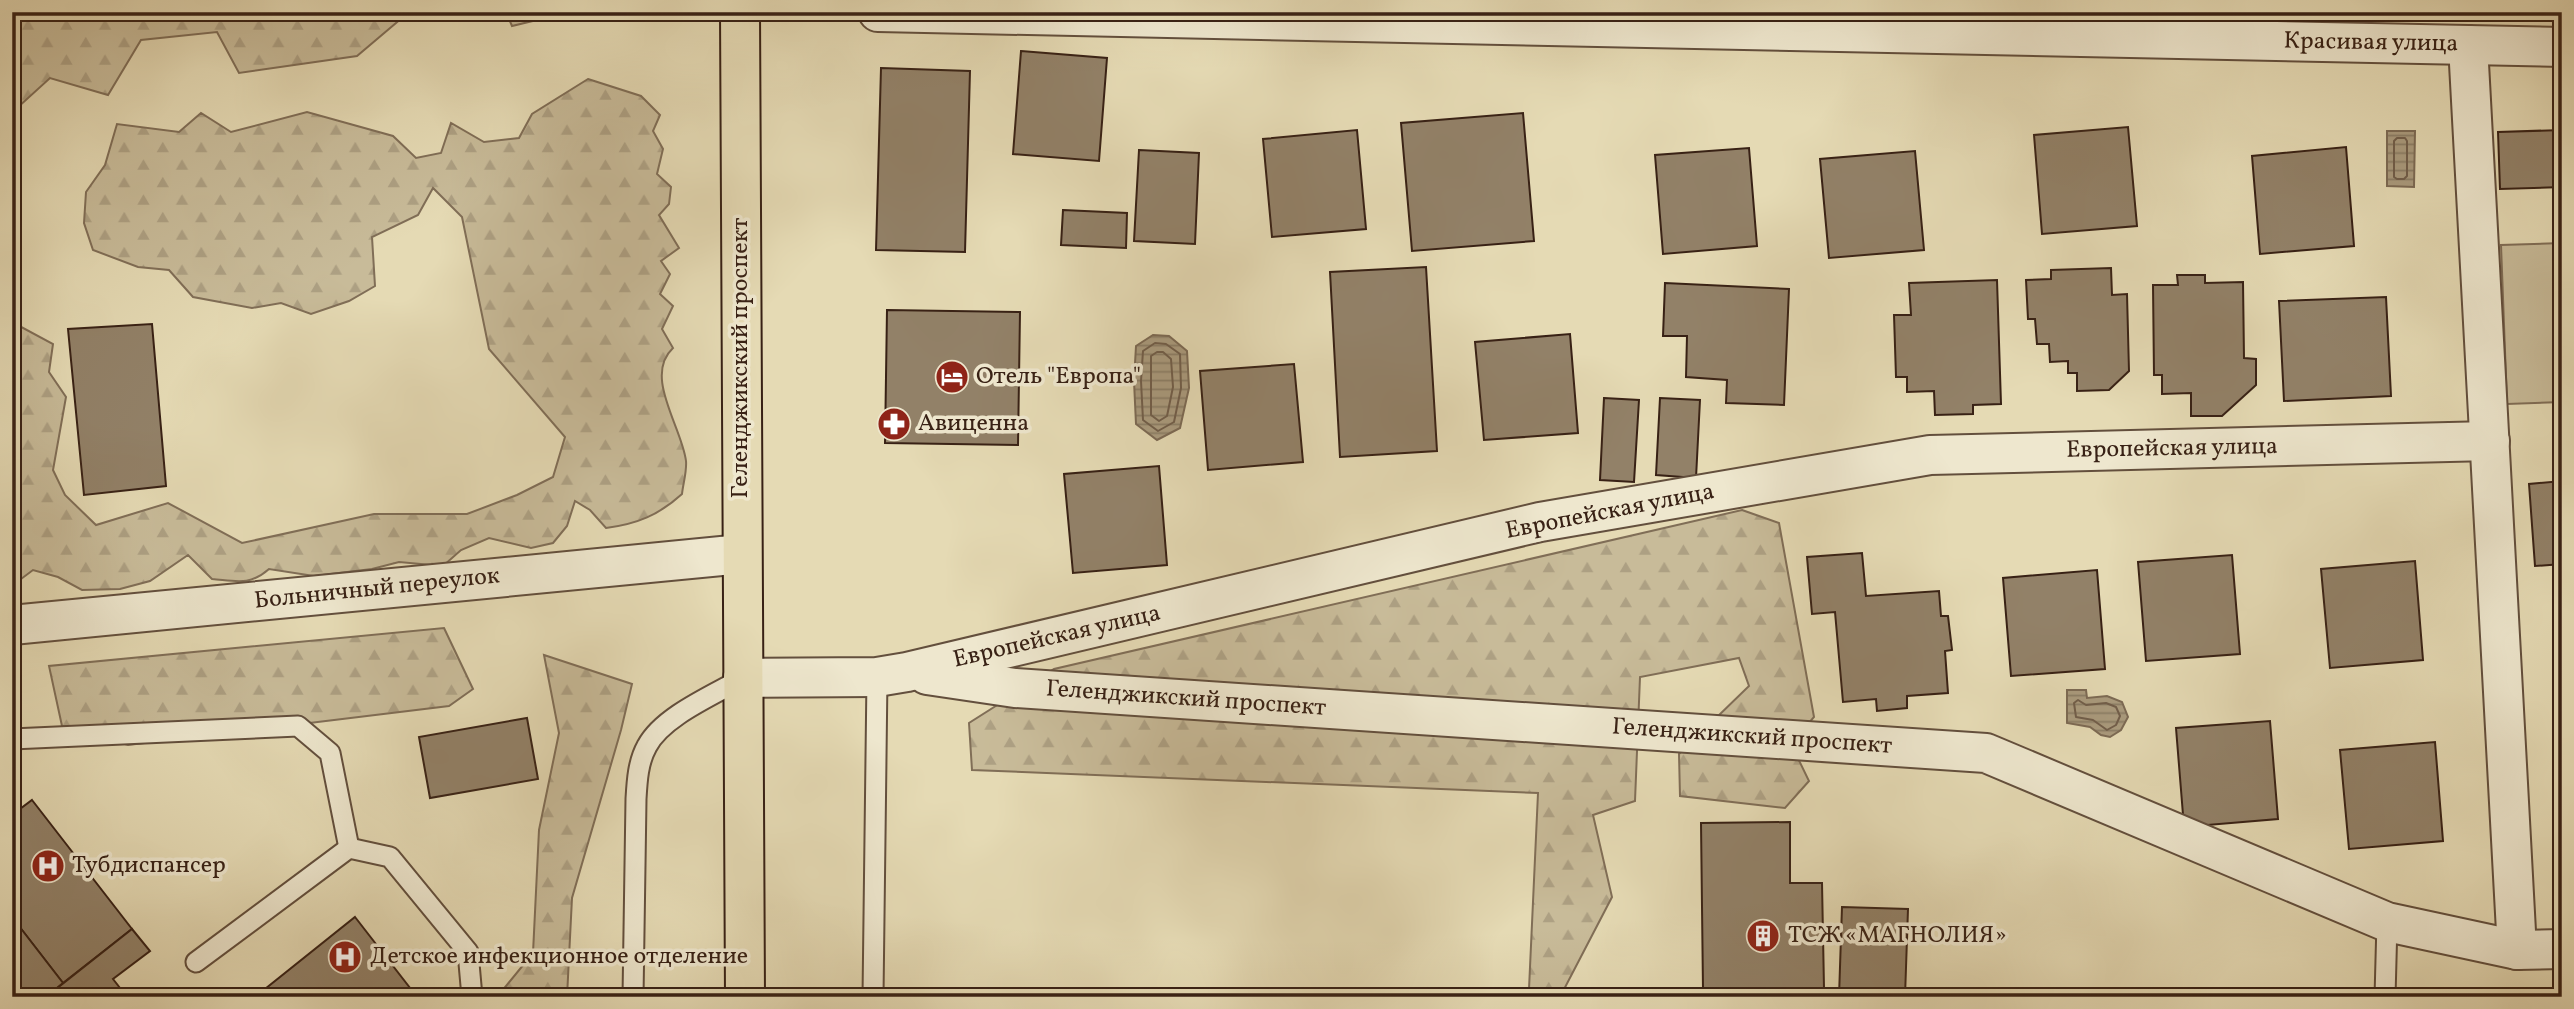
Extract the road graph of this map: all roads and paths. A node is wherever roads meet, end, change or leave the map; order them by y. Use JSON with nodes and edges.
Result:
{"nodes":[{"id":1,"x":740,"y":12,"type":"edge"},
{"id":2,"x":878,"y":12,"type":"edge"},
{"id":3,"x":2468,"y":45,"type":"junction"},
{"id":4,"x":2562,"y":47,"type":"edge"},
{"id":5,"x":2490,"y":441,"type":"junction"},
{"id":6,"x":742,"y":554,"type":"junction"},
{"id":7,"x":12,"y":625,"type":"edge"},
{"id":8,"x":892,"y":675,"type":"junction"},
{"id":9,"x":743,"y":678,"type":"junction"},
{"id":10,"x":12,"y":739,"type":"edge"},
{"id":11,"x":349,"y":848,"type":"junction"},
{"id":12,"x":2387,"y":922,"type":"junction"},
{"id":13,"x":2562,"y":949,"type":"edge"},
{"id":14,"x":2517,"y":950,"type":"junction"},
{"id":15,"x":196,"y":962,"type":"dead end"},
{"id":16,"x":472,"y":997,"type":"edge"},
{"id":17,"x":633,"y":997,"type":"edge"},
{"id":18,"x":745,"y":997,"type":"edge"},
{"id":19,"x":873,"y":997,"type":"edge"},
{"id":20,"x":2385,"y":997,"type":"edge"}],
"edges":[{"from":1,"to":6,"type":"main road","name":"Геленджикский проспект"},
{"from":2,"to":3,"type":"street","name":"Красивая улица"},
{"from":3,"to":4,"type":"street","name":"Красивая улица"},
{"from":3,"to":5,"type":"street"},
{"from":5,"to":8,"type":"street","name":"Европейская улица"},
{"from":5,"to":14,"type":"street"},
{"from":6,"to":7,"type":"street","name":"Больничный переулок"},
{"from":6,"to":9,"type":"main road","name":"Геленджикский проспект"},
{"from":8,"to":9,"type":"street","name":"Европейская улица"},
{"from":8,"to":12,"type":"street","name":"Геленджикский проспект"},
{"from":8,"to":19,"type":"lane"},
{"from":9,"to":17,"type":"lane"},
{"from":9,"to":18,"type":"main road","name":"Геленджикский проспект"},
{"from":10,"to":11,"type":"lane"},
{"from":11,"to":15,"type":"lane"},
{"from":11,"to":16,"type":"lane"},
{"from":12,"to":14,"type":"street","name":"Геленджикский проспект"},
{"from":12,"to":20,"type":"lane"},
{"from":13,"to":14,"type":"street","name":"Геленджикский проспект"}]}
